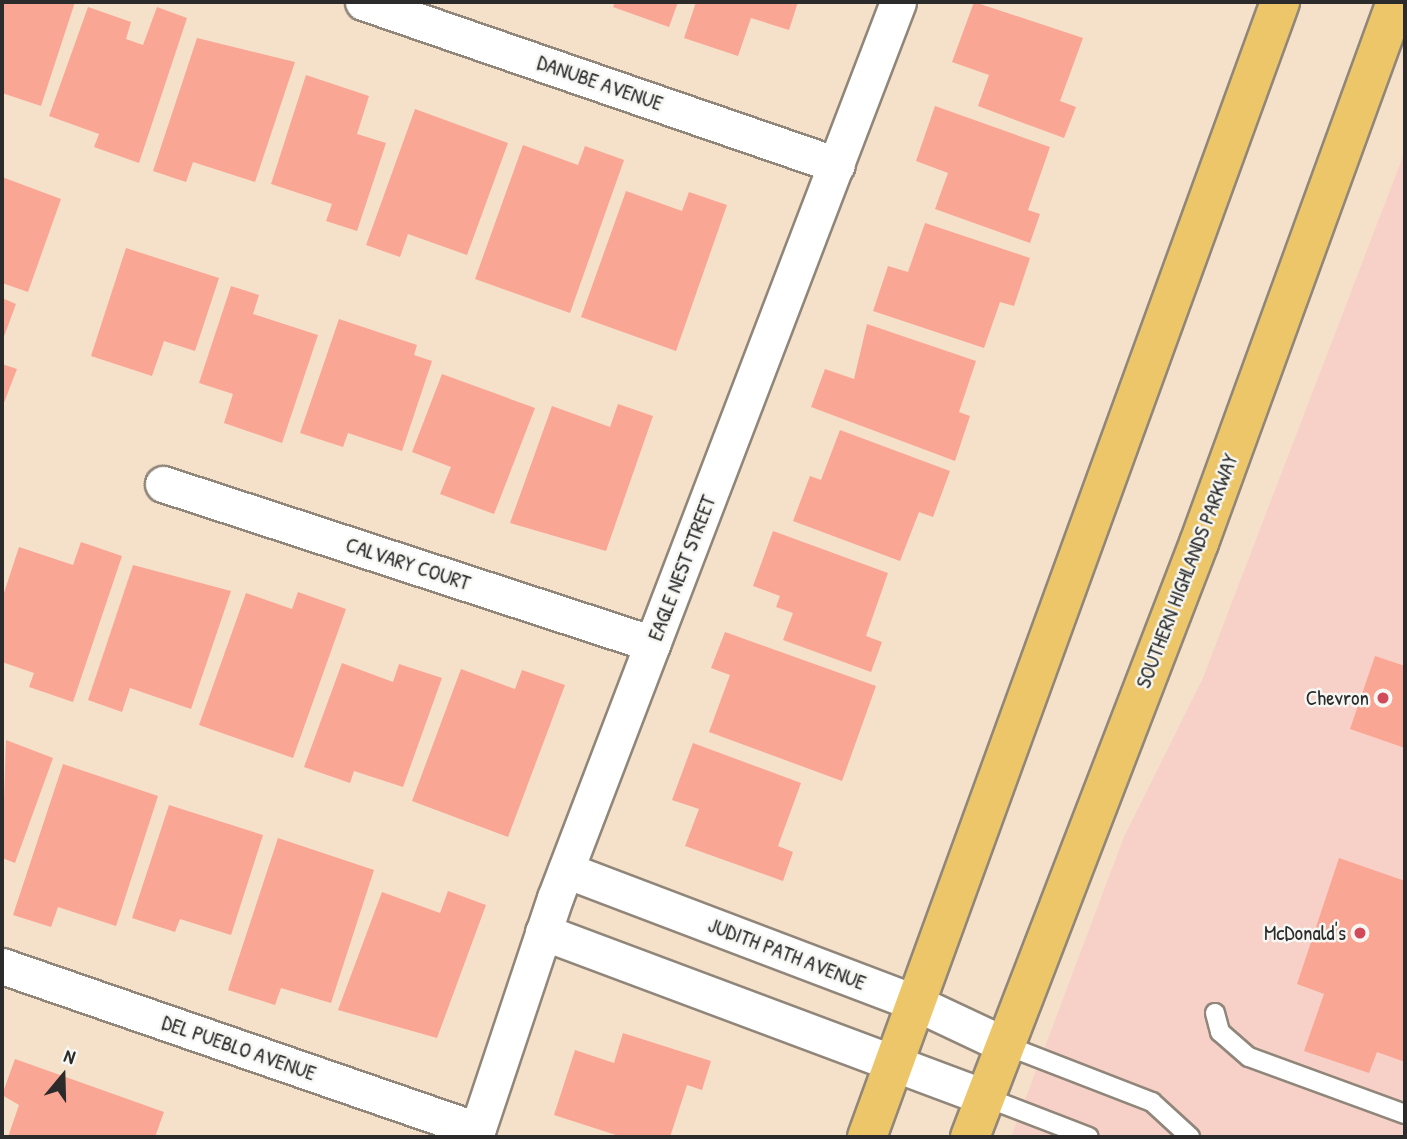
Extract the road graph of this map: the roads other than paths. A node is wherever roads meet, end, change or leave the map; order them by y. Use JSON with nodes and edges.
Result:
{"nodes":[{"id":1,"x":363,"y":2,"type":"edge"},
{"id":2,"x":898,"y":2,"type":"edge"},
{"id":3,"x":1280,"y":2,"type":"edge"},
{"id":4,"x":1390,"y":8,"type":"edge"},
{"id":5,"x":838,"y":165,"type":"junction"},
{"id":6,"x":163,"y":484,"type":"dead end"},
{"id":7,"x":653,"y":644,"type":"junction"},
{"id":8,"x":566,"y":870,"type":"junction"},
{"id":9,"x":543,"y":932,"type":"junction"},
{"id":10,"x":2,"y":966,"type":"edge"},
{"id":11,"x":918,"y":1004,"type":"junction"},
{"id":12,"x":1215,"y":1013,"type":"dead end"},
{"id":13,"x":1005,"y":1045,"type":"junction"},
{"id":14,"x":894,"y":1068,"type":"junction"},
{"id":15,"x":985,"y":1097,"type":"junction"},
{"id":16,"x":1405,"y":1098,"type":"edge"},
{"id":17,"x":1384,"y":1103,"type":"junction"},
{"id":18,"x":1405,"y":1114,"type":"edge"},
{"id":19,"x":476,"y":1134,"type":"edge"},
{"id":20,"x":867,"y":1137,"type":"edge"},
{"id":21,"x":970,"y":1137,"type":"edge"},
{"id":22,"x":1089,"y":1137,"type":"edge"},
{"id":23,"x":1190,"y":1137,"type":"edge"}],
"edges":[{"from":1,"to":5,"type":"street","name":"DANUBE AVENUE"},
{"from":2,"to":5,"type":"street","name":"EAGLE NEST STREET"},
{"from":3,"to":11,"type":"main road"},
{"from":4,"to":13,"type":"main road","name":"SOUTHERN HIGHLANDS PARKWAY"},
{"from":5,"to":7,"type":"street","name":"EAGLE NEST STREET"},
{"from":6,"to":7,"type":"street","name":"CALVARY COURT"},
{"from":7,"to":8,"type":"street","name":"EAGLE NEST STREET"},
{"from":8,"to":9,"type":"street","name":"EAGLE NEST STREET"},
{"from":8,"to":11,"type":"street","name":"JUDITH PATH AVENUE"},
{"from":9,"to":14,"type":"street"},
{"from":9,"to":19,"type":"street","name":"EAGLE NEST STREET"},
{"from":10,"to":19,"type":"street","name":"DEL PUEBLO AVENUE"},
{"from":11,"to":13,"type":"street","name":"JUDITH PATH AVENUE"},
{"from":11,"to":14,"type":"main road"},
{"from":12,"to":17,"type":"lane"},
{"from":13,"to":15,"type":"main road","name":"SOUTHERN HIGHLANDS PARKWAY"},
{"from":13,"to":23,"type":"lane"},
{"from":14,"to":15,"type":"street"},
{"from":14,"to":20,"type":"main road"},
{"from":15,"to":21,"type":"main road","name":"SOUTHERN HIGHLANDS PARKWAY"},
{"from":15,"to":22,"type":"lane"},
{"from":16,"to":17,"type":"lane"},
{"from":17,"to":18,"type":"lane"}]}
